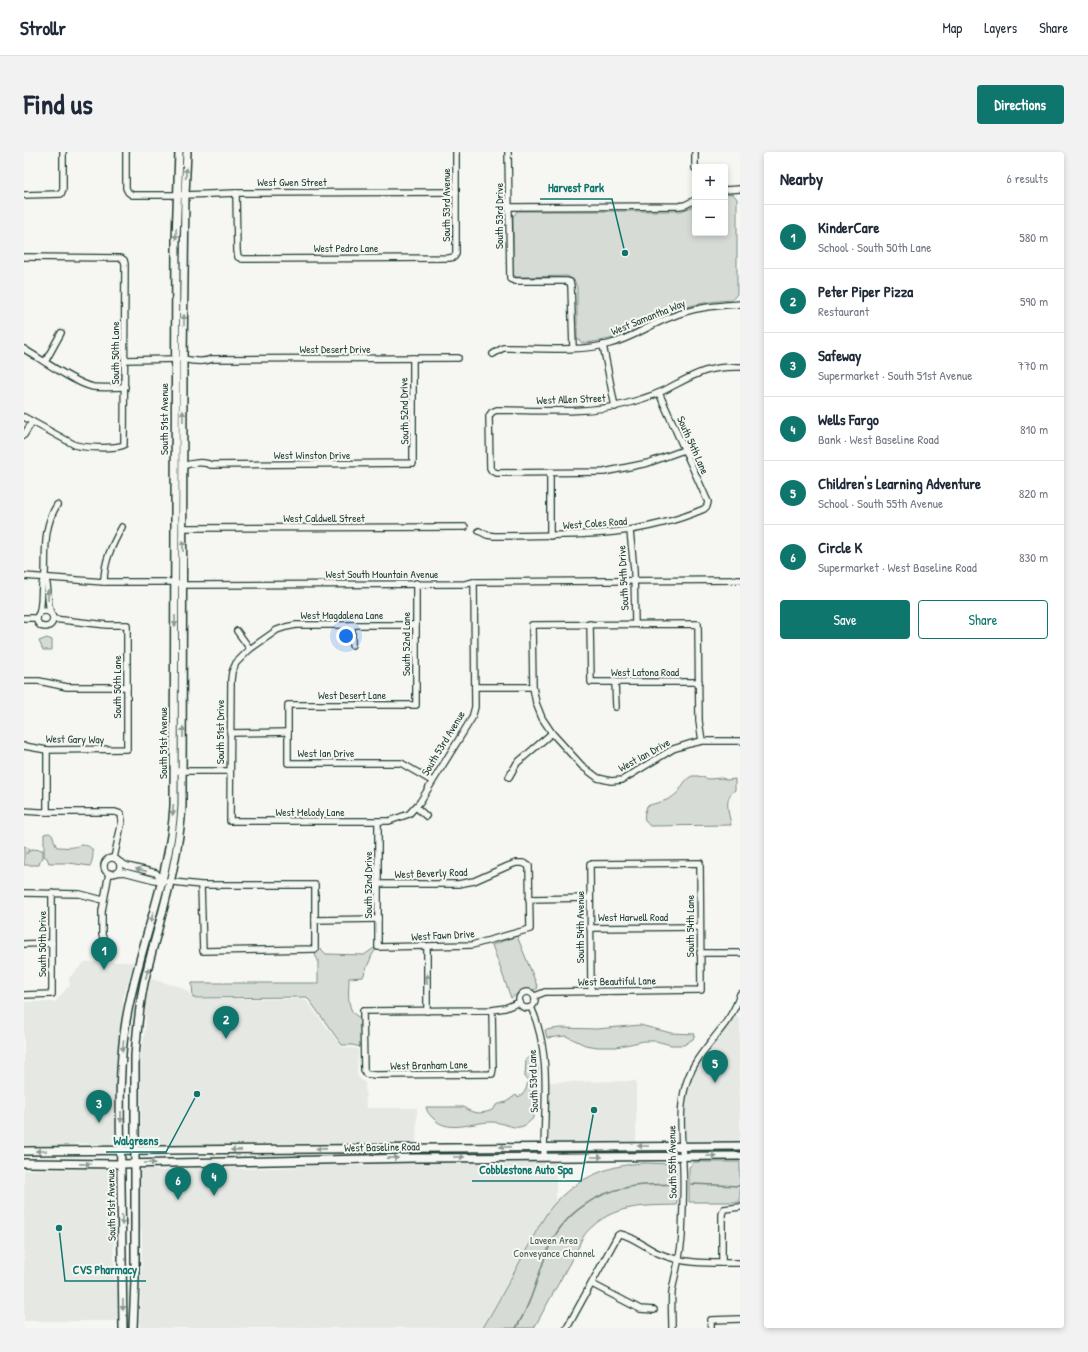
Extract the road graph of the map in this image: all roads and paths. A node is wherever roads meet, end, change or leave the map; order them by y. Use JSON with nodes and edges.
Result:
{"nodes":[{"id":1,"x":63,"y":152,"type":"edge"},
{"id":2,"x":126,"y":152,"type":"edge"},
{"id":3,"x":179,"y":152,"type":"edge"},
{"id":4,"x":187,"y":152,"type":"edge"},
{"id":5,"x":456,"y":152,"type":"edge"},
{"id":6,"x":508,"y":152,"type":"edge"},
{"id":7,"x":695,"y":152,"type":"edge"},
{"id":8,"x":695,"y":164,"type":"edge"},
{"id":9,"x":740,"y":189,"type":"edge"},
{"id":10,"x":728,"y":190,"type":"edge"},
{"id":11,"x":236,"y":192,"type":"junction"},
{"id":12,"x":456,"y":192,"type":"junction"},
{"id":13,"x":24,"y":195,"type":"edge"},
{"id":14,"x":177,"y":195,"type":"junction"},
{"id":15,"x":185,"y":195,"type":"junction"},
{"id":16,"x":692,"y":202,"type":"edge"},
{"id":17,"x":508,"y":207,"type":"junction"},
{"id":18,"x":24,"y":257,"type":"edge"},
{"id":19,"x":454,"y":257,"type":"joint"},
{"id":20,"x":740,"y":304,"type":"edge"},
{"id":21,"x":61,"y":333,"type":"dead end"},
{"id":22,"x":603,"y":345,"type":"junction"},
{"id":23,"x":573,"y":348,"type":"junction"},
{"id":24,"x":24,"y":350,"type":"edge"},
{"id":25,"x":493,"y":354,"type":"dead end"},
{"id":26,"x":413,"y":358,"type":"junction"},
{"id":27,"x":458,"y":358,"type":"dead end"},
{"id":28,"x":175,"y":359,"type":"junction"},
{"id":29,"x":183,"y":359,"type":"junction"},
{"id":30,"x":125,"y":360,"type":"junction"},
{"id":31,"x":45,"y":362,"type":"junction"},
{"id":32,"x":740,"y":366,"type":"edge"},
{"id":33,"x":125,"y":387,"type":"junction"},
{"id":34,"x":659,"y":393,"type":"junction"},
{"id":35,"x":615,"y":407,"type":"junction"},
{"id":36,"x":24,"y":417,"type":"edge"},
{"id":37,"x":32,"y":422,"type":"junction"},
{"id":38,"x":24,"y":435,"type":"edge"},
{"id":39,"x":684,"y":450,"type":"junction"},
{"id":40,"x":413,"y":463,"type":"joint"},
{"id":41,"x":175,"y":466,"type":"junction"},
{"id":42,"x":183,"y":466,"type":"junction"},
{"id":43,"x":550,"y":473,"type":"junction"},
{"id":44,"x":57,"y":505,"type":"dead end"},
{"id":45,"x":707,"y":506,"type":"joint"},
{"id":46,"x":122,"y":527,"type":"dead end"},
{"id":47,"x":465,"y":527,"type":"dead end"},
{"id":48,"x":183,"y":528,"type":"junction"},
{"id":49,"x":480,"y":531,"type":"dead end"},
{"id":50,"x":630,"y":531,"type":"junction"},
{"id":51,"x":550,"y":536,"type":"junction"},
{"id":52,"x":24,"y":576,"type":"edge"},
{"id":53,"x":45,"y":577,"type":"junction"},
{"id":54,"x":634,"y":580,"type":"junction"},
{"id":55,"x":740,"y":580,"type":"edge"},
{"id":56,"x":104,"y":582,"type":"junction"},
{"id":57,"x":175,"y":582,"type":"junction"},
{"id":58,"x":474,"y":582,"type":"junction"},
{"id":59,"x":416,"y":584,"type":"junction"},
{"id":60,"x":183,"y":585,"type":"junction"},
{"id":61,"x":38,"y":616,"type":"junction"},
{"id":62,"x":52,"y":616,"type":"junction"},
{"id":63,"x":24,"y":618,"type":"edge"},
{"id":64,"x":590,"y":624,"type":"junction"},
{"id":65,"x":635,"y":624,"type":"junction"},
{"id":66,"x":352,"y":625,"type":"junction"},
{"id":67,"x":416,"y":625,"type":"junction"},
{"id":68,"x":236,"y":631,"type":"dead end"},
{"id":69,"x":352,"y":645,"type":"dead end"},
{"id":70,"x":250,"y":649,"type":"junction"},
{"id":71,"x":24,"y":681,"type":"edge"},
{"id":72,"x":615,"y":682,"type":"junction"},
{"id":73,"x":699,"y":682,"type":"junction"},
{"id":74,"x":127,"y":687,"type":"junction"},
{"id":75,"x":475,"y":687,"type":"junction"},
{"id":76,"x":533,"y":687,"type":"junction"},
{"id":77,"x":416,"y":705,"type":"joint"},
{"id":78,"x":616,"y":707,"type":"dead end"},
{"id":79,"x":230,"y":732,"type":"junction"},
{"id":80,"x":288,"y":732,"type":"junction"},
{"id":81,"x":552,"y":733,"type":"junction"},
{"id":82,"x":740,"y":741,"type":"edge"},
{"id":83,"x":702,"y":742,"type":"junction"},
{"id":84,"x":24,"y":746,"type":"edge"},
{"id":85,"x":127,"y":749,"type":"joint"},
{"id":86,"x":47,"y":750,"type":"junction"},
{"id":87,"x":174,"y":771,"type":"junction"},
{"id":88,"x":183,"y":771,"type":"junction"},
{"id":89,"x":230,"y":771,"type":"junction"},
{"id":90,"x":509,"y":777,"type":"dead end"},
{"id":91,"x":432,"y":781,"type":"junction"},
{"id":92,"x":416,"y":807,"type":"junction"},
{"id":93,"x":24,"y":811,"type":"edge"},
{"id":94,"x":47,"y":812,"type":"junction"},
{"id":95,"x":426,"y":816,"type":"dead end"},
{"id":96,"x":230,"y":821,"type":"joint"},
{"id":97,"x":389,"y":821,"type":"joint"},
{"id":98,"x":378,"y":822,"type":"junction"},
{"id":99,"x":116,"y":860,"type":"junction"},
{"id":100,"x":700,"y":863,"type":"joint"},
{"id":101,"x":112,"y":873,"type":"junction"},
{"id":102,"x":162,"y":880,"type":"junction"},
{"id":103,"x":171,"y":882,"type":"junction"},
{"id":104,"x":378,"y":884,"type":"junction"},
{"id":105,"x":201,"y":885,"type":"junction"},
{"id":106,"x":24,"y":893,"type":"edge"},
{"id":107,"x":52,"y":893,"type":"junction"},
{"id":108,"x":590,"y":898,"type":"junction"},
{"id":109,"x":529,"y":899,"type":"junction"},
{"id":110,"x":103,"y":900,"type":"junction"},
{"id":111,"x":378,"y":919,"type":"junction"},
{"id":112,"x":315,"y":920,"type":"junction"},
{"id":113,"x":700,"y":927,"type":"junction"},
{"id":114,"x":590,"y":928,"type":"junction"},
{"id":115,"x":24,"y":944,"type":"edge"},
{"id":116,"x":52,"y":944,"type":"junction"},
{"id":117,"x":378,"y":947,"type":"joint"},
{"id":118,"x":427,"y":947,"type":"junction"},
{"id":119,"x":108,"y":948,"type":"dead end"},
{"id":120,"x":740,"y":953,"type":"edge"},
{"id":121,"x":700,"y":954,"type":"junction"},
{"id":122,"x":700,"y":990,"type":"joint"},
{"id":123,"x":591,"y":991,"type":"junction"},
{"id":124,"x":24,"y":994,"type":"edge"},
{"id":125,"x":740,"y":994,"type":"edge"},
{"id":126,"x":534,"y":996,"type":"junction"},
{"id":127,"x":520,"y":1002,"type":"junction"},
{"id":128,"x":530,"y":1007,"type":"junction"},
{"id":129,"x":492,"y":1010,"type":"junction"},
{"id":130,"x":734,"y":1010,"type":"junction"},
{"id":131,"x":428,"y":1011,"type":"junction"},
{"id":132,"x":739,"y":1014,"type":"edge"},
{"id":133,"x":682,"y":1146,"type":"junction"},
{"id":134,"x":740,"y":1146,"type":"edge"},
{"id":135,"x":544,"y":1147,"type":"junction"},
{"id":136,"x":24,"y":1151,"type":"edge"},
{"id":137,"x":121,"y":1151,"type":"junction"},
{"id":138,"x":134,"y":1151,"type":"junction"},
{"id":139,"x":682,"y":1156,"type":"junction"},
{"id":140,"x":740,"y":1156,"type":"edge"},
{"id":141,"x":544,"y":1157,"type":"junction"},
{"id":142,"x":24,"y":1163,"type":"edge"},
{"id":143,"x":121,"y":1164,"type":"junction"},
{"id":144,"x":134,"y":1164,"type":"junction"},
{"id":145,"x":740,"y":1207,"type":"edge"},
{"id":146,"x":679,"y":1261,"type":"junction"},
{"id":147,"x":722,"y":1263,"type":"junction"},
{"id":148,"x":740,"y":1263,"type":"edge"},
{"id":149,"x":592,"y":1284,"type":"junction"},
{"id":150,"x":654,"y":1310,"type":"dead end"},
{"id":151,"x":740,"y":1319,"type":"edge"},
{"id":152,"x":123,"y":1328,"type":"edge"},
{"id":153,"x":133,"y":1328,"type":"edge"},
{"id":154,"x":567,"y":1328,"type":"edge"},
{"id":155,"x":672,"y":1328,"type":"edge"},
{"id":156,"x":711,"y":1328,"type":"edge"}],
"edges":[{"from":1,"to":13,"type":"street"},
{"from":2,"to":14,"type":"street","name":"West Gwen Street"},
{"from":3,"to":14,"type":"main road","name":"South 51st Avenue"},
{"from":15,"to":4,"type":"main road","name":"South 51st Avenue","one_way":true},
{"from":5,"to":12,"type":"street","name":"South 53rd Avenue"},
{"from":6,"to":17,"type":"street","name":"South 53rd Drive"},
{"from":7,"to":8,"type":"street"},
{"from":9,"to":10,"type":"street"},
{"from":11,"to":12,"type":"street","name":"West Gwen Street"},
{"from":11,"to":15,"type":"street","name":"West Gwen Street"},
{"from":11,"to":19,"type":"street","name":"West Pedro Lane"},
{"from":12,"to":19,"type":"street","name":"South 53rd Avenue"},
{"from":14,"to":15,"type":"street","name":"West Gwen Street"},
{"from":14,"to":28,"type":"main road","name":"South 51st Avenue","one_way":true},
{"from":29,"to":15,"type":"main road","name":"South 51st Avenue","one_way":true},
{"from":16,"to":17,"type":"street"},
{"from":17,"to":23,"type":"street","name":"South 53rd Drive"},
{"from":18,"to":30,"type":"street","name":"South 50th Lane"},
{"from":20,"to":22,"type":"street","name":"West Samantha Way"},
{"from":21,"to":31,"type":"street"},
{"from":22,"to":23,"type":"street","name":"West Samantha Way"},
{"from":22,"to":35,"type":"street"},
{"from":23,"to":25,"type":"street","name":"West Samantha Way"},
{"from":24,"to":31,"type":"street"},
{"from":26,"to":27,"type":"street","name":"West Desert Drive"},
{"from":26,"to":29,"type":"street","name":"West Desert Drive"},
{"from":26,"to":40,"type":"street","name":"South 52nd Drive"},
{"from":28,"to":29,"type":"street","name":"West Desert Drive"},
{"from":28,"to":30,"type":"street","name":"West Desert Drive"},
{"from":28,"to":41,"type":"main road","name":"South 51st Avenue"},
{"from":42,"to":29,"type":"main road","name":"South 51st Avenue","one_way":true},
{"from":30,"to":33,"type":"street","name":"South 50th Lane"},
{"from":31,"to":33,"type":"street"},
{"from":32,"to":34,"type":"street","name":"West Allen Street"},
{"from":33,"to":37,"type":"street","name":"South 50th Lane"},
{"from":34,"to":35,"type":"street","name":"West Allen Street"},
{"from":34,"to":39,"type":"street","name":"South 54th Lane"},
{"from":35,"to":43,"type":"street","name":"West Allen Street"},
{"from":36,"to":37,"type":"street"},
{"from":37,"to":38,"type":"street"},
{"from":39,"to":43,"type":"street"},
{"from":39,"to":45,"type":"street","name":"South 54th Lane"},
{"from":40,"to":42,"type":"street","name":"West Winston Drive"},
{"from":41,"to":42,"type":"street","name":"West Winston Drive"},
{"from":41,"to":57,"type":"main road","name":"South 51st Avenue"},
{"from":42,"to":48,"type":"main road","name":"South 51st Avenue"},
{"from":43,"to":51,"type":"street"},
{"from":44,"to":53,"type":"street"},
{"from":45,"to":50,"type":"street","name":"West Coles Road"},
{"from":46,"to":56,"type":"street"},
{"from":47,"to":48,"type":"street","name":"West Caldwell Street"},
{"from":60,"to":48,"type":"main road","name":"South 51st Avenue","one_way":true},
{"from":49,"to":51,"type":"street","name":"West Coles Road"},
{"from":50,"to":51,"type":"street","name":"West Coles Road"},
{"from":50,"to":54,"type":"street","name":"South 54th Drive"},
{"from":52,"to":53,"type":"street","name":"West South Mountain Avenue"},
{"from":53,"to":56,"type":"street","name":"West South Mountain Avenue"},
{"from":53,"to":61,"type":"street"},
{"from":62,"to":53,"type":"street","one_way":true},
{"from":54,"to":55,"type":"street","name":"West South Mountain Avenue"},
{"from":54,"to":58,"type":"street","name":"West South Mountain Avenue"},
{"from":54,"to":65,"type":"street","name":"South 54th Drive"},
{"from":56,"to":57,"type":"street","name":"West South Mountain Avenue"},
{"from":57,"to":60,"type":"street","name":"West South Mountain Avenue"},
{"from":57,"to":87,"type":"main road","name":"South 51st Avenue","one_way":true},
{"from":58,"to":59,"type":"street","name":"West South Mountain Avenue"},
{"from":58,"to":75,"type":"street","name":"South 53rd Avenue"},
{"from":59,"to":60,"type":"street","name":"West South Mountain Avenue"},
{"from":59,"to":67,"type":"street","name":"South 52nd Lane"},
{"from":88,"to":60,"type":"main road","name":"South 51st Avenue","one_way":true},
{"from":61,"to":62,"type":"street"},
{"from":61,"to":62,"type":"street"},
{"from":61,"to":63,"type":"street"},
{"from":62,"to":74,"type":"street","name":"South 50th Lane"},
{"from":64,"to":65,"type":"street"},
{"from":64,"to":72,"type":"street","name":"West Latona Road"},
{"from":64,"to":76,"type":"street"},
{"from":65,"to":73,"type":"street"},
{"from":66,"to":67,"type":"street","name":"West Magdalena Lane"},
{"from":66,"to":69,"type":"street"},
{"from":66,"to":70,"type":"street","name":"West Magdalena Lane"},
{"from":67,"to":77,"type":"street","name":"South 52nd Lane"},
{"from":68,"to":70,"type":"street"},
{"from":70,"to":79,"type":"street","name":"South 51st Drive"},
{"from":71,"to":74,"type":"street"},
{"from":72,"to":73,"type":"street","name":"West Latona Road"},
{"from":72,"to":78,"type":"street"},
{"from":73,"to":83,"type":"street"},
{"from":74,"to":85,"type":"street","name":"South 50th Lane"},
{"from":75,"to":76,"type":"street"},
{"from":75,"to":91,"type":"street","name":"South 53rd Avenue"},
{"from":76,"to":81,"type":"street"},
{"from":77,"to":80,"type":"street","name":"West Desert Lane"},
{"from":79,"to":80,"type":"street"},
{"from":79,"to":89,"type":"street","name":"South 51st Drive"},
{"from":80,"to":91,"type":"street","name":"West Ian Drive"},
{"from":81,"to":83,"type":"street","name":"West Ian Drive"},
{"from":81,"to":90,"type":"street"},
{"from":82,"to":83,"type":"street","name":"West Ian Drive"},
{"from":84,"to":86,"type":"street","name":"West Gary Way"},
{"from":85,"to":86,"type":"street","name":"West Gary Way"},
{"from":86,"to":94,"type":"street"},
{"from":87,"to":88,"type":"street"},
{"from":87,"to":102,"type":"main road","name":"South 51st Avenue","one_way":true},
{"from":88,"to":89,"type":"street"},
{"from":88,"to":103,"type":"main road","name":"South 51st Avenue"},
{"from":89,"to":96,"type":"street","name":"South 51st Drive"},
{"from":91,"to":92,"type":"street","name":"South 53rd Avenue"},
{"from":92,"to":95,"type":"street"},
{"from":92,"to":97,"type":"street","name":"South 53rd Avenue"},
{"from":93,"to":94,"type":"street"},
{"from":94,"to":99,"type":"street"},
{"from":96,"to":98,"type":"street","name":"West Melody Lane"},
{"from":97,"to":98,"type":"street","name":"West Melody Lane"},
{"from":98,"to":104,"type":"street","name":"South 52nd Drive"},
{"from":99,"to":101,"type":"street"},
{"from":99,"to":101,"type":"street"},
{"from":102,"to":99,"type":"street","one_way":true},
{"from":100,"to":108,"type":"street","name":"South 54th Avenue"},
{"from":100,"to":113,"type":"street","name":"South 54th Lane"},
{"from":101,"to":102,"type":"street"},
{"from":101,"to":110,"type":"street"},
{"from":102,"to":103,"type":"street"},
{"from":102,"to":137,"type":"main road","name":"South 51st Avenue","one_way":true},
{"from":103,"to":105,"type":"street"},
{"from":138,"to":103,"type":"main road","name":"South 51st Avenue","one_way":true},
{"from":104,"to":109,"type":"street","name":"West Beverly Road"},
{"from":104,"to":111,"type":"street","name":"South 52nd Drive"},
{"from":105,"to":112,"type":"street"},
{"from":105,"to":112,"type":"street"},
{"from":106,"to":107,"type":"street"},
{"from":107,"to":110,"type":"street"},
{"from":107,"to":116,"type":"street","name":"South 50th Drive"},
{"from":108,"to":109,"type":"street"},
{"from":108,"to":114,"type":"street","name":"South 54th Avenue"},
{"from":109,"to":118,"type":"street","name":"West Fawn Drive"},
{"from":110,"to":119,"type":"street"},
{"from":111,"to":112,"type":"street"},
{"from":111,"to":117,"type":"street","name":"South 52nd Drive"},
{"from":113,"to":114,"type":"street","name":"West Harwell Road"},
{"from":113,"to":121,"type":"street","name":"South 54th Lane"},
{"from":114,"to":123,"type":"street","name":"South 54th Avenue"},
{"from":115,"to":116,"type":"street"},
{"from":116,"to":124,"type":"street","name":"South 50th Drive"},
{"from":117,"to":118,"type":"street","name":"West Fawn Drive"},
{"from":131,"to":118,"type":"street","one_way":true},
{"from":120,"to":121,"type":"street"},
{"from":121,"to":122,"type":"street","name":"South 54th Lane"},
{"from":122,"to":123,"type":"street","name":"West Beautiful Lane"},
{"from":123,"to":126,"type":"street","name":"West Beautiful Lane"},
{"from":125,"to":130,"type":"street","name":"South 55th Avenue"},
{"from":126,"to":127,"type":"street"},
{"from":126,"to":128,"type":"street"},
{"from":127,"to":128,"type":"street"},
{"from":127,"to":129,"type":"street"},
{"from":128,"to":135,"type":"street","name":"South 53rd Lane"},
{"from":129,"to":131,"type":"street"},
{"from":129,"to":131,"type":"street","name":"West Branham Lane"},
{"from":130,"to":132,"type":"street"},
{"from":130,"to":133,"type":"street","name":"South 55th Avenue"},
{"from":133,"to":134,"type":"main road","name":"West Baseline Road"},
{"from":133,"to":135,"type":"main road","name":"West Baseline Road","one_way":true},
{"from":133,"to":139,"type":"street","name":"South 55th Avenue"},
{"from":135,"to":138,"type":"main road","name":"West Baseline Road","one_way":true},
{"from":135,"to":141,"type":"street","name":"South 53rd Lane"},
{"from":137,"to":136,"type":"main road","name":"West Baseline Road","one_way":true},
{"from":137,"to":138,"type":"main road","name":"West Baseline Road"},
{"from":137,"to":143,"type":"main road","name":"South 51st Avenue"},
{"from":138,"to":144,"type":"main road","name":"South 51st Avenue"},
{"from":139,"to":140,"type":"main road","name":"West Baseline Road","one_way":true},
{"from":141,"to":139,"type":"main road","name":"West Baseline Road","one_way":true},
{"from":139,"to":146,"type":"street","name":"South 55th Avenue"},
{"from":144,"to":141,"type":"main road","name":"West Baseline Road","one_way":true},
{"from":142,"to":143,"type":"main road","name":"West Baseline Road","one_way":true},
{"from":143,"to":144,"type":"main road","name":"West Baseline Road"},
{"from":143,"to":152,"type":"main road","name":"South 51st Avenue","one_way":true},
{"from":144,"to":153,"type":"main road","name":"South 51st Avenue"},
{"from":145,"to":147,"type":"street"},
{"from":146,"to":147,"type":"street"},
{"from":146,"to":149,"type":"street"},
{"from":146,"to":155,"type":"street","name":"South 55th Avenue"},
{"from":147,"to":148,"type":"street"},
{"from":149,"to":150,"type":"street"},
{"from":149,"to":154,"type":"street"},
{"from":151,"to":156,"type":"street"}]}
